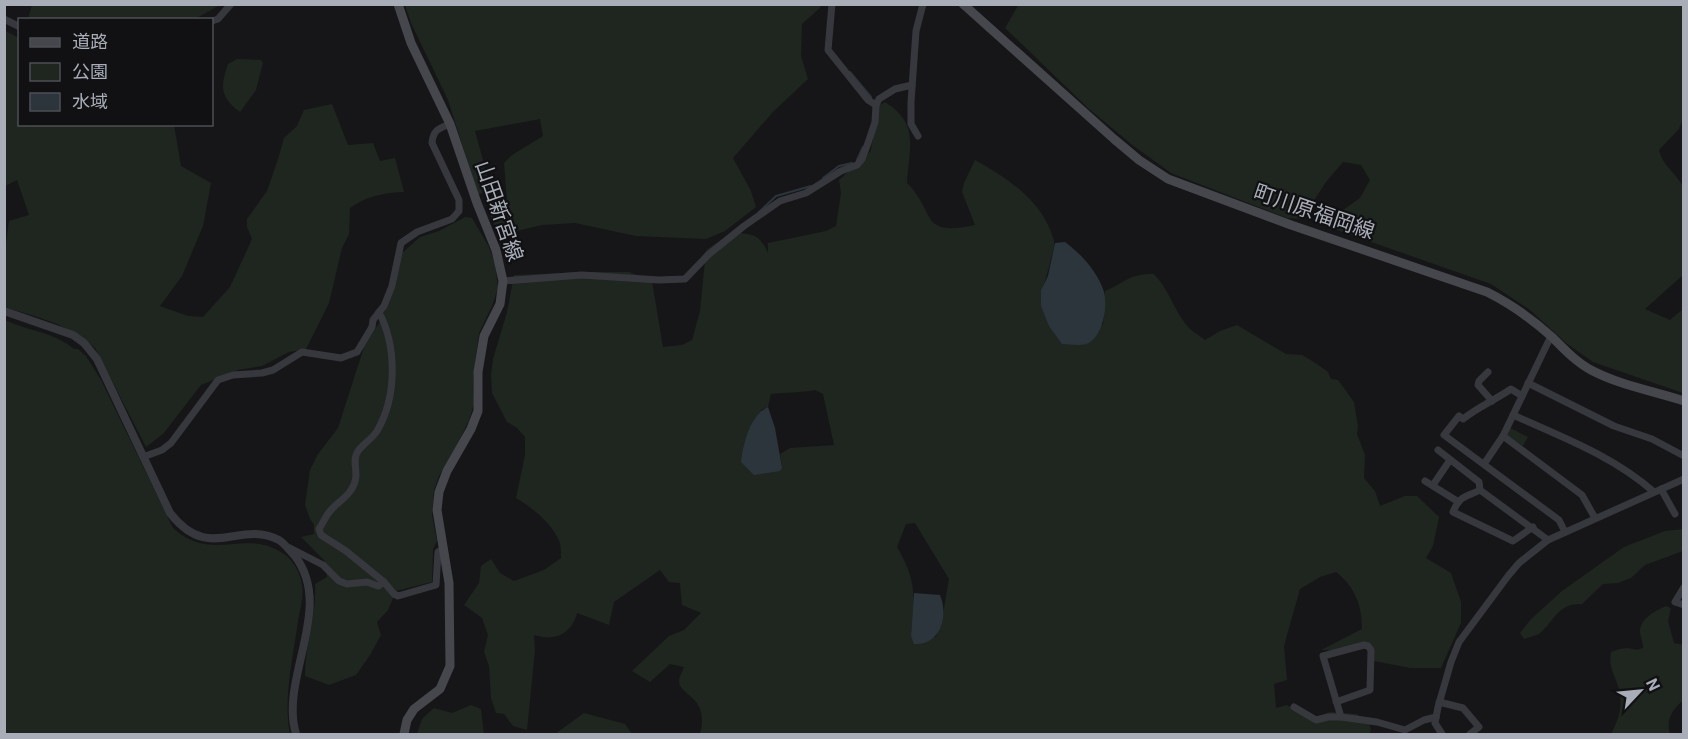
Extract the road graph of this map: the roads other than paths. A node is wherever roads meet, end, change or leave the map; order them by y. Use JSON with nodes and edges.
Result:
{"nodes":[{"id":1,"x":231,"y":4,"type":"edge"},
{"id":2,"x":398,"y":4,"type":"edge"},
{"id":3,"x":832,"y":4,"type":"edge"},
{"id":4,"x":923,"y":4,"type":"edge"},
{"id":5,"x":963,"y":4,"type":"edge"},
{"id":6,"x":4,"y":19,"type":"edge"},
{"id":7,"x":213,"y":21,"type":"edge"},
{"id":8,"x":18,"y":26,"type":"edge"},
{"id":9,"x":912,"y":85,"type":"junction"},
{"id":10,"x":876,"y":105,"type":"junction"},
{"id":11,"x":450,"y":124,"type":"junction"},
{"id":12,"x":918,"y":136,"type":"dead end"},
{"id":13,"x":503,"y":281,"type":"junction"},
{"id":14,"x":4,"y":311,"type":"edge"},
{"id":15,"x":379,"y":312,"type":"junction"},
{"id":16,"x":1551,"y":336,"type":"junction"},
{"id":17,"x":1488,"y":372,"type":"dead end"},
{"id":18,"x":1528,"y":382,"type":"junction"},
{"id":19,"x":1522,"y":396,"type":"junction"},
{"id":20,"x":1492,"y":401,"type":"junction"},
{"id":21,"x":1683,"y":401,"type":"edge"},
{"id":22,"x":1513,"y":415,"type":"junction"},
{"id":23,"x":1503,"y":436,"type":"junction"},
{"id":24,"x":1438,"y":450,"type":"dead end"},
{"id":25,"x":1683,"y":456,"type":"edge"},
{"id":26,"x":143,"y":458,"type":"junction"},
{"id":27,"x":1450,"y":460,"type":"junction"},
{"id":28,"x":1484,"y":464,"type":"junction"},
{"id":29,"x":1683,"y":479,"type":"edge"},
{"id":30,"x":1425,"y":481,"type":"dead end"},
{"id":31,"x":1433,"y":485,"type":"junction"},
{"id":32,"x":1480,"y":490,"type":"junction"},
{"id":33,"x":1657,"y":491,"type":"junction"},
{"id":34,"x":1457,"y":501,"type":"junction"},
{"id":35,"x":1675,"y":514,"type":"dead end"},
{"id":36,"x":1595,"y":518,"type":"junction"},
{"id":37,"x":1533,"y":527,"type":"junction"},
{"id":38,"x":1565,"y":532,"type":"junction"},
{"id":39,"x":1548,"y":540,"type":"junction"},
{"id":40,"x":288,"y":547,"type":"junction"},
{"id":41,"x":444,"y":549,"type":"junction"},
{"id":42,"x":384,"y":582,"type":"junction"},
{"id":43,"x":1683,"y":587,"type":"edge"},
{"id":44,"x":1683,"y":605,"type":"edge"},
{"id":45,"x":1336,"y":702,"type":"junction"},
{"id":46,"x":1439,"y":702,"type":"junction"},
{"id":47,"x":1294,"y":707,"type":"dead end"},
{"id":48,"x":1341,"y":717,"type":"junction"},
{"id":49,"x":1436,"y":717,"type":"junction"},
{"id":50,"x":296,"y":735,"type":"edge"},
{"id":51,"x":404,"y":735,"type":"edge"},
{"id":52,"x":1442,"y":735,"type":"edge"},
{"id":53,"x":1470,"y":735,"type":"edge"}],
"edges":[{"from":1,"to":7,"type":"street"},
{"from":2,"to":11,"type":"main road","name":"山田新宮線"},
{"from":3,"to":10,"type":"street"},
{"from":4,"to":9,"type":"street"},
{"from":5,"to":16,"type":"main road","name":"町川原福岡線"},
{"from":6,"to":8,"type":"street"},
{"from":9,"to":10,"type":"street"},
{"from":9,"to":12,"type":"street"},
{"from":10,"to":13,"type":"street"},
{"from":11,"to":13,"type":"main road","name":"山田新宮線"},
{"from":11,"to":15,"type":"street"},
{"from":13,"to":41,"type":"main road","name":"山田新宮線"},
{"from":14,"to":26,"type":"street"},
{"from":15,"to":26,"type":"street"},
{"from":15,"to":42,"type":"street"},
{"from":16,"to":18,"type":"street"},
{"from":16,"to":21,"type":"main road","name":"町川原福岡線"},
{"from":17,"to":20,"type":"street"},
{"from":18,"to":19,"type":"street"},
{"from":18,"to":25,"type":"street"},
{"from":19,"to":20,"type":"street"},
{"from":19,"to":22,"type":"street"},
{"from":20,"to":28,"type":"street"},
{"from":22,"to":23,"type":"street"},
{"from":22,"to":33,"type":"street"},
{"from":23,"to":28,"type":"street"},
{"from":23,"to":36,"type":"street"},
{"from":24,"to":27,"type":"street"},
{"from":26,"to":40,"type":"street"},
{"from":27,"to":31,"type":"street"},
{"from":27,"to":32,"type":"street"},
{"from":28,"to":38,"type":"street"},
{"from":29,"to":33,"type":"street"},
{"from":30,"to":31,"type":"street"},
{"from":31,"to":34,"type":"street"},
{"from":32,"to":34,"type":"street"},
{"from":32,"to":37,"type":"street"},
{"from":33,"to":35,"type":"street"},
{"from":33,"to":36,"type":"street"},
{"from":34,"to":37,"type":"street"},
{"from":36,"to":38,"type":"street"},
{"from":37,"to":39,"type":"street"},
{"from":38,"to":39,"type":"street"},
{"from":39,"to":46,"type":"street"},
{"from":40,"to":42,"type":"street"},
{"from":40,"to":50,"type":"street"},
{"from":41,"to":42,"type":"street"},
{"from":41,"to":51,"type":"main road","name":"山田新宮線"},
{"from":43,"to":44,"type":"street"},
{"from":45,"to":45,"type":"street"},
{"from":45,"to":48,"type":"street"},
{"from":46,"to":49,"type":"street"},
{"from":46,"to":53,"type":"street"},
{"from":47,"to":48,"type":"street"},
{"from":48,"to":49,"type":"street"},
{"from":49,"to":52,"type":"street"}]}
